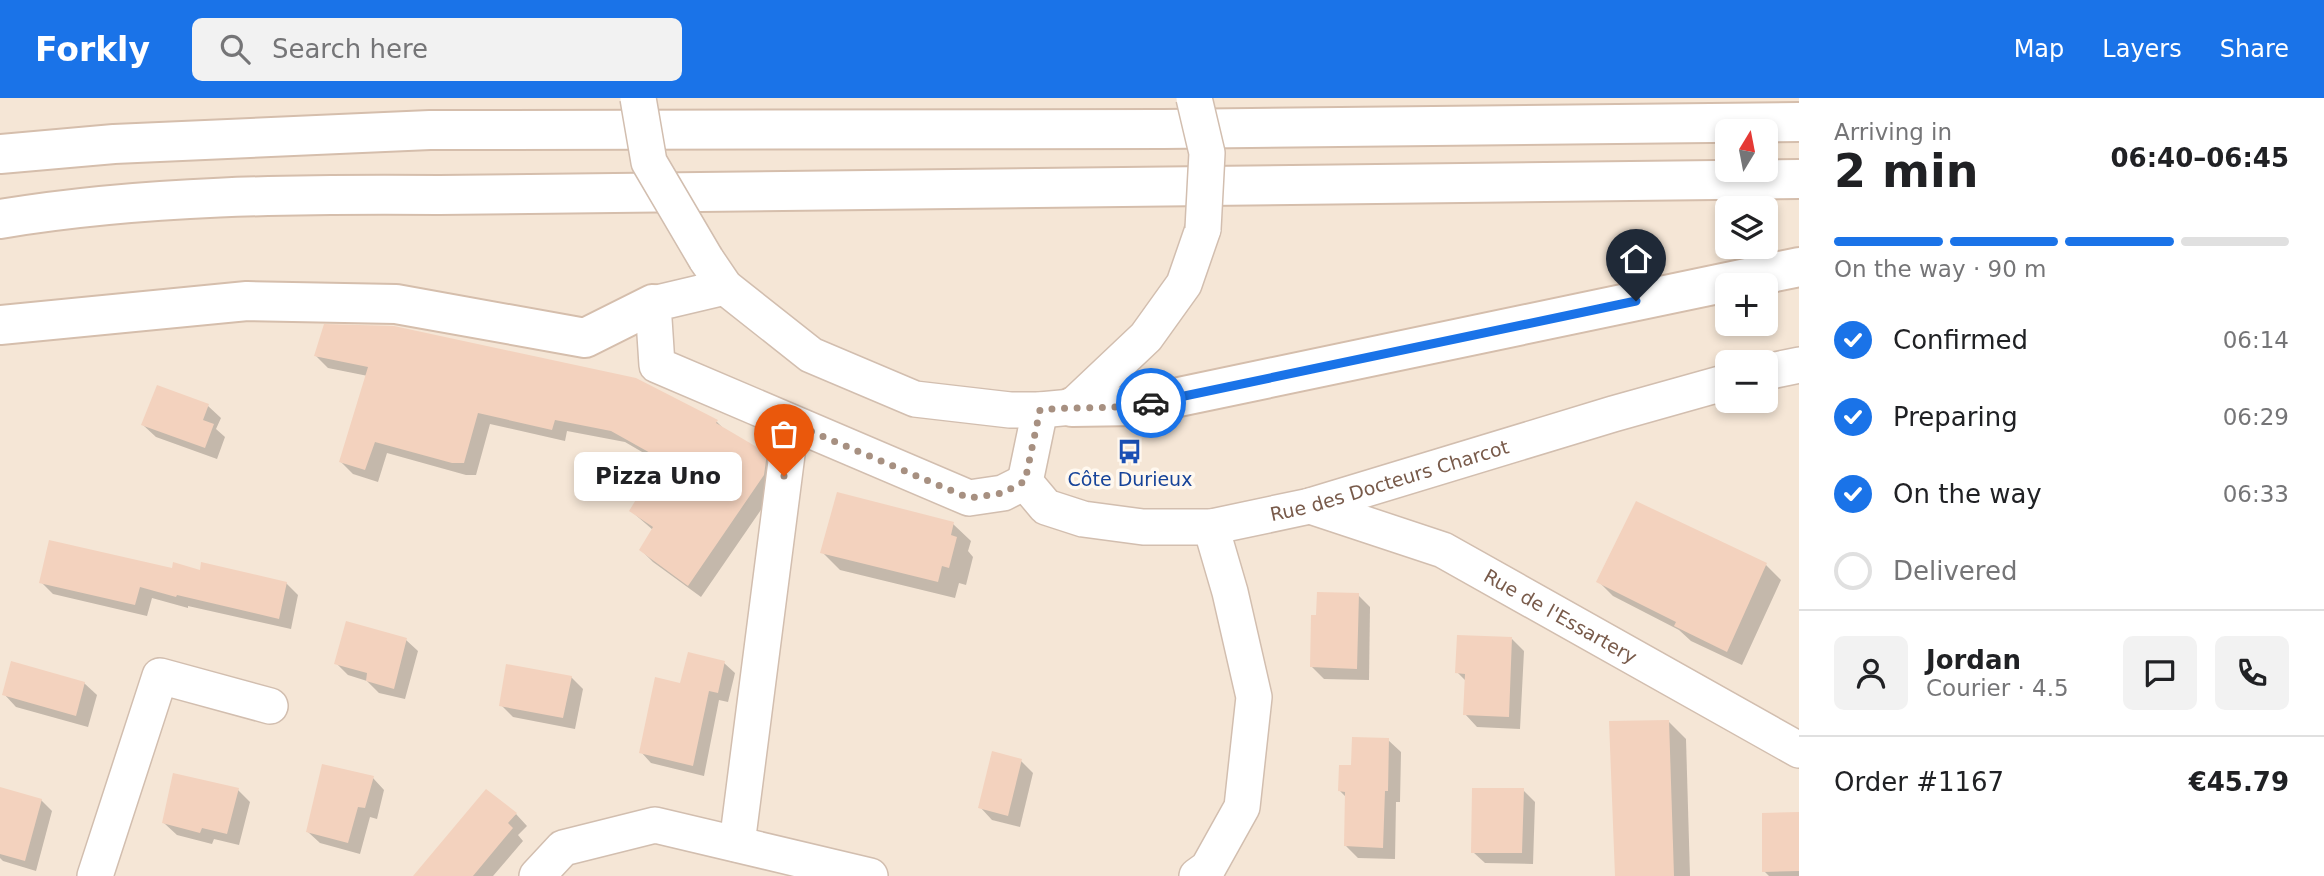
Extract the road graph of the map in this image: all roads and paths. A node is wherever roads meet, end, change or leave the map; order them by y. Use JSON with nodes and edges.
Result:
{"nodes":[{"id":1,"x":638,"y":98,"type":"edge"},
{"id":2,"x":1194,"y":98,"type":"edge"},
{"id":3,"x":1799,"y":122,"type":"edge"},
{"id":4,"x":0,"y":154,"type":"edge"},
{"id":5,"x":1799,"y":179,"type":"edge"},
{"id":6,"x":0,"y":219,"type":"edge"},
{"id":7,"x":1799,"y":267,"type":"edge"},
{"id":8,"x":725,"y":287,"type":"junction"},
{"id":9,"x":653,"y":304,"type":"junction"},
{"id":10,"x":0,"y":325,"type":"edge"},
{"id":11,"x":1799,"y":365,"type":"edge"},
{"id":12,"x":1778,"y":369,"type":"edge"},
{"id":13,"x":1715,"y":385,"type":"edge"},
{"id":14,"x":1056,"y":408,"type":"junction"},
{"id":15,"x":791,"y":423,"type":"junction"},
{"id":16,"x":1036,"y":494,"type":"junction"},
{"id":17,"x":1310,"y":506,"type":"junction"},
{"id":18,"x":1211,"y":527,"type":"junction"},
{"id":19,"x":270,"y":706,"type":"dead end"},
{"id":20,"x":1799,"y":750,"type":"edge"},
{"id":21,"x":737,"y":844,"type":"junction"},
{"id":22,"x":95,"y":876,"type":"edge"},
{"id":23,"x":537,"y":876,"type":"edge"},
{"id":24,"x":870,"y":876,"type":"edge"},
{"id":25,"x":1197,"y":876,"type":"edge"}],
"edges":[{"from":1,"to":8,"type":"street","bridge":true},
{"from":2,"to":14,"type":"street","bridge":true},
{"from":3,"to":4,"type":"main road"},
{"from":5,"to":6,"type":"main road"},
{"from":7,"to":14,"type":"main road"},
{"from":8,"to":9,"type":"street"},
{"from":8,"to":14,"type":"street"},
{"from":9,"to":10,"type":"main road"},
{"from":9,"to":15,"type":"street"},
{"from":11,"to":12,"type":"street"},
{"from":13,"to":17,"type":"street","name":"Rue des Docteurs Charcot"},
{"from":14,"to":16,"type":"street"},
{"from":15,"to":16,"type":"street"},
{"from":15,"to":21,"type":"street"},
{"from":16,"to":18,"type":"street","name":"Rue des Docteurs Charcot"},
{"from":17,"to":18,"type":"street","name":"Rue des Docteurs Charcot"},
{"from":17,"to":20,"type":"street","name":"Rue de l'Essartery"},
{"from":18,"to":25,"type":"street"},
{"from":19,"to":22,"type":"street"},
{"from":21,"to":23,"type":"street"},
{"from":21,"to":24,"type":"street"}]}
